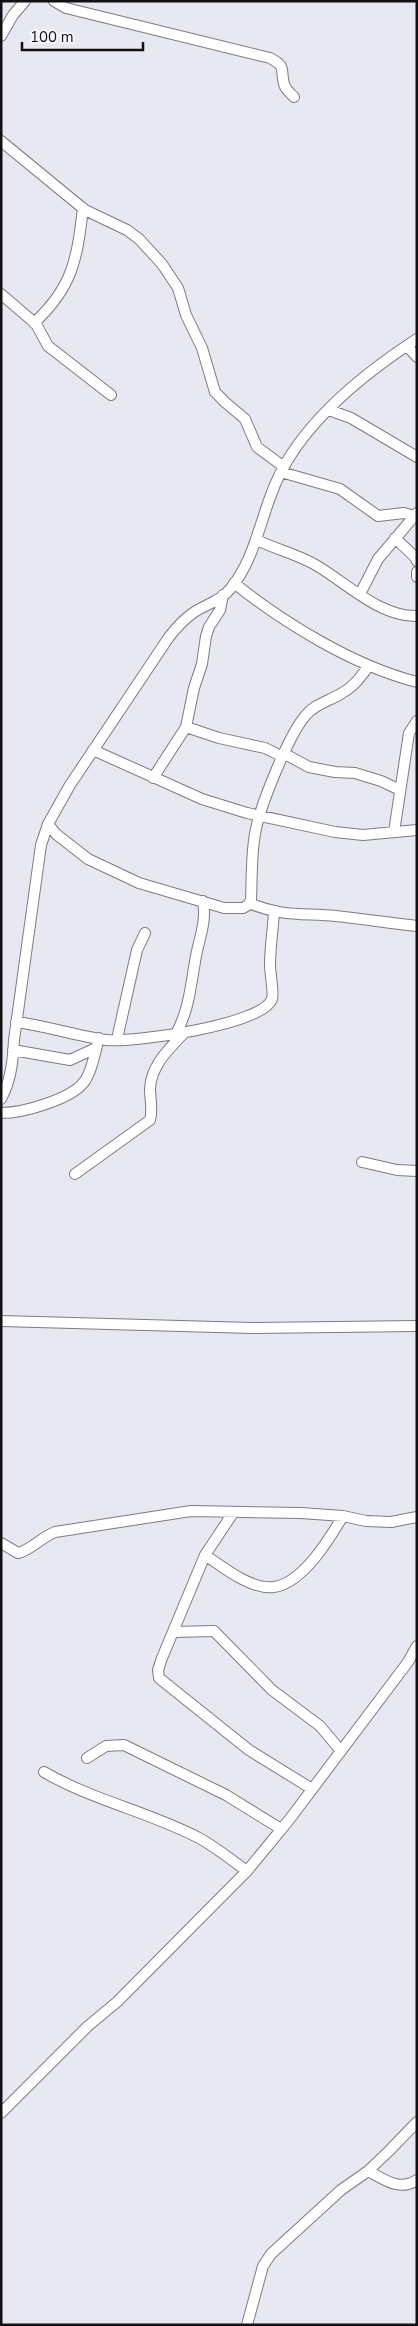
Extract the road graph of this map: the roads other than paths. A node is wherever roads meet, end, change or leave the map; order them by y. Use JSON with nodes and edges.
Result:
{"nodes":[{"id":1,"x":25,"y":1,"type":"edge"},
{"id":2,"x":54,"y":1,"type":"edge"},
{"id":3,"x":1,"y":36,"type":"edge"},
{"id":4,"x":294,"y":97,"type":"dead end"},
{"id":5,"x":1,"y":141,"type":"edge"},
{"id":6,"x":83,"y":208,"type":"junction"},
{"id":7,"x":1,"y":294,"type":"edge"},
{"id":8,"x":34,"y":323,"type":"junction"},
{"id":9,"x":417,"y":340,"type":"edge"},
{"id":10,"x":407,"y":346,"type":"junction"},
{"id":11,"x":417,"y":357,"type":"edge"},
{"id":12,"x":112,"y":395,"type":"dead end"},
{"id":13,"x":330,"y":410,"type":"junction"},
{"id":14,"x":417,"y":458,"type":"edge"},
{"id":15,"x":283,"y":469,"type":"junction"},
{"id":16,"x":416,"y":515,"type":"edge"},
{"id":17,"x":394,"y":538,"type":"junction"},
{"id":18,"x":257,"y":540,"type":"junction"},
{"id":19,"x":417,"y":561,"type":"edge"},
{"id":20,"x":417,"y":572,"type":"edge"},
{"id":21,"x":417,"y":577,"type":"edge"},
{"id":22,"x":234,"y":583,"type":"junction"},
{"id":23,"x":360,"y":594,"type":"junction"},
{"id":24,"x":223,"y":596,"type":"junction"},
{"id":25,"x":417,"y":616,"type":"edge"},
{"id":26,"x":370,"y":666,"type":"junction"},
{"id":27,"x":417,"y":682,"type":"edge"},
{"id":28,"x":417,"y":721,"type":"edge"},
{"id":29,"x":186,"y":727,"type":"junction"},
{"id":30,"x":94,"y":750,"type":"junction"},
{"id":31,"x":284,"y":755,"type":"junction"},
{"id":32,"x":153,"y":778,"type":"junction"},
{"id":33,"x":400,"y":790,"type":"junction"},
{"id":34,"x":260,"y":816,"type":"junction"},
{"id":35,"x":48,"y":824,"type":"junction"},
{"id":36,"x":417,"y":830,"type":"edge"},
{"id":37,"x":394,"y":832,"type":"junction"},
{"id":38,"x":203,"y":901,"type":"junction"},
{"id":39,"x":249,"y":903,"type":"junction"},
{"id":40,"x":274,"y":912,"type":"junction"},
{"id":41,"x":417,"y":926,"type":"edge"},
{"id":42,"x":145,"y":933,"type":"dead end"},
{"id":43,"x":16,"y":1022,"type":"junction"},
{"id":44,"x":180,"y":1033,"type":"junction"},
{"id":45,"x":117,"y":1040,"type":"junction"},
{"id":46,"x":97,"y":1043,"type":"junction"},
{"id":47,"x":13,"y":1050,"type":"junction"},
{"id":48,"x":1,"y":1099,"type":"edge"},
{"id":49,"x":1,"y":1113,"type":"edge"},
{"id":50,"x":362,"y":1162,"type":"dead end"},
{"id":51,"x":417,"y":1171,"type":"edge"},
{"id":52,"x":75,"y":1174,"type":"dead end"},
{"id":53,"x":1,"y":1321,"type":"edge"},
{"id":54,"x":417,"y":1326,"type":"edge"},
{"id":55,"x":233,"y":1513,"type":"junction"},
{"id":56,"x":343,"y":1516,"type":"junction"},
{"id":57,"x":417,"y":1516,"type":"edge"},
{"id":58,"x":1,"y":1543,"type":"edge"},
{"id":59,"x":205,"y":1555,"type":"junction"},
{"id":60,"x":173,"y":1632,"type":"junction"},
{"id":61,"x":417,"y":1646,"type":"edge"},
{"id":62,"x":341,"y":1751,"type":"junction"},
{"id":63,"x":86,"y":1758,"type":"dead end"},
{"id":64,"x":44,"y":1772,"type":"dead end"},
{"id":65,"x":312,"y":1789,"type":"junction"},
{"id":66,"x":281,"y":1829,"type":"junction"},
{"id":67,"x":247,"y":1871,"type":"junction"},
{"id":68,"x":1,"y":2113,"type":"edge"},
{"id":69,"x":417,"y":2122,"type":"edge"},
{"id":70,"x":368,"y":2170,"type":"junction"},
{"id":71,"x":417,"y":2180,"type":"edge"},
{"id":72,"x":247,"y":2325,"type":"edge"}],
"edges":[{"from":1,"to":3,"type":"street"},
{"from":2,"to":4,"type":"street"},
{"from":5,"to":6,"type":"street"},
{"from":6,"to":8,"type":"street"},
{"from":6,"to":15,"type":"street"},
{"from":7,"to":8,"type":"street"},
{"from":8,"to":12,"type":"street"},
{"from":9,"to":10,"type":"street"},
{"from":10,"to":11,"type":"street"},
{"from":10,"to":13,"type":"street"},
{"from":13,"to":14,"type":"street"},
{"from":13,"to":15,"type":"street"},
{"from":15,"to":16,"type":"street"},
{"from":15,"to":18,"type":"street"},
{"from":16,"to":17,"type":"street"},
{"from":17,"to":19,"type":"street"},
{"from":17,"to":23,"type":"street"},
{"from":18,"to":22,"type":"street"},
{"from":18,"to":23,"type":"street"},
{"from":20,"to":21,"type":"street"},
{"from":22,"to":24,"type":"street"},
{"from":22,"to":26,"type":"street"},
{"from":23,"to":25,"type":"street"},
{"from":24,"to":29,"type":"street"},
{"from":24,"to":30,"type":"street"},
{"from":26,"to":27,"type":"street"},
{"from":26,"to":31,"type":"street"},
{"from":28,"to":33,"type":"street"},
{"from":29,"to":31,"type":"street"},
{"from":29,"to":32,"type":"street"},
{"from":30,"to":32,"type":"street"},
{"from":30,"to":35,"type":"street"},
{"from":31,"to":33,"type":"street"},
{"from":31,"to":34,"type":"street"},
{"from":32,"to":34,"type":"street"},
{"from":33,"to":37,"type":"street"},
{"from":34,"to":37,"type":"street"},
{"from":34,"to":39,"type":"street"},
{"from":35,"to":38,"type":"street"},
{"from":35,"to":43,"type":"street"},
{"from":36,"to":37,"type":"street"},
{"from":38,"to":39,"type":"street"},
{"from":38,"to":44,"type":"street"},
{"from":39,"to":40,"type":"street"},
{"from":40,"to":41,"type":"street"},
{"from":40,"to":44,"type":"street"},
{"from":42,"to":45,"type":"street"},
{"from":43,"to":46,"type":"street"},
{"from":43,"to":47,"type":"street"},
{"from":44,"to":45,"type":"street"},
{"from":44,"to":52,"type":"street"},
{"from":45,"to":46,"type":"street"},
{"from":46,"to":47,"type":"street"},
{"from":46,"to":49,"type":"street"},
{"from":47,"to":48,"type":"street"},
{"from":50,"to":51,"type":"street"},
{"from":53,"to":54,"type":"street"},
{"from":55,"to":56,"type":"street"},
{"from":55,"to":58,"type":"street"},
{"from":55,"to":59,"type":"street"},
{"from":56,"to":57,"type":"street"},
{"from":56,"to":59,"type":"street"},
{"from":59,"to":60,"type":"street"},
{"from":60,"to":62,"type":"street"},
{"from":60,"to":65,"type":"street"},
{"from":61,"to":62,"type":"street"},
{"from":62,"to":65,"type":"street"},
{"from":63,"to":66,"type":"street"},
{"from":64,"to":67,"type":"street"},
{"from":65,"to":66,"type":"street"},
{"from":66,"to":67,"type":"street"},
{"from":67,"to":68,"type":"street"},
{"from":69,"to":70,"type":"street"},
{"from":70,"to":71,"type":"street"},
{"from":70,"to":72,"type":"street"}]}
